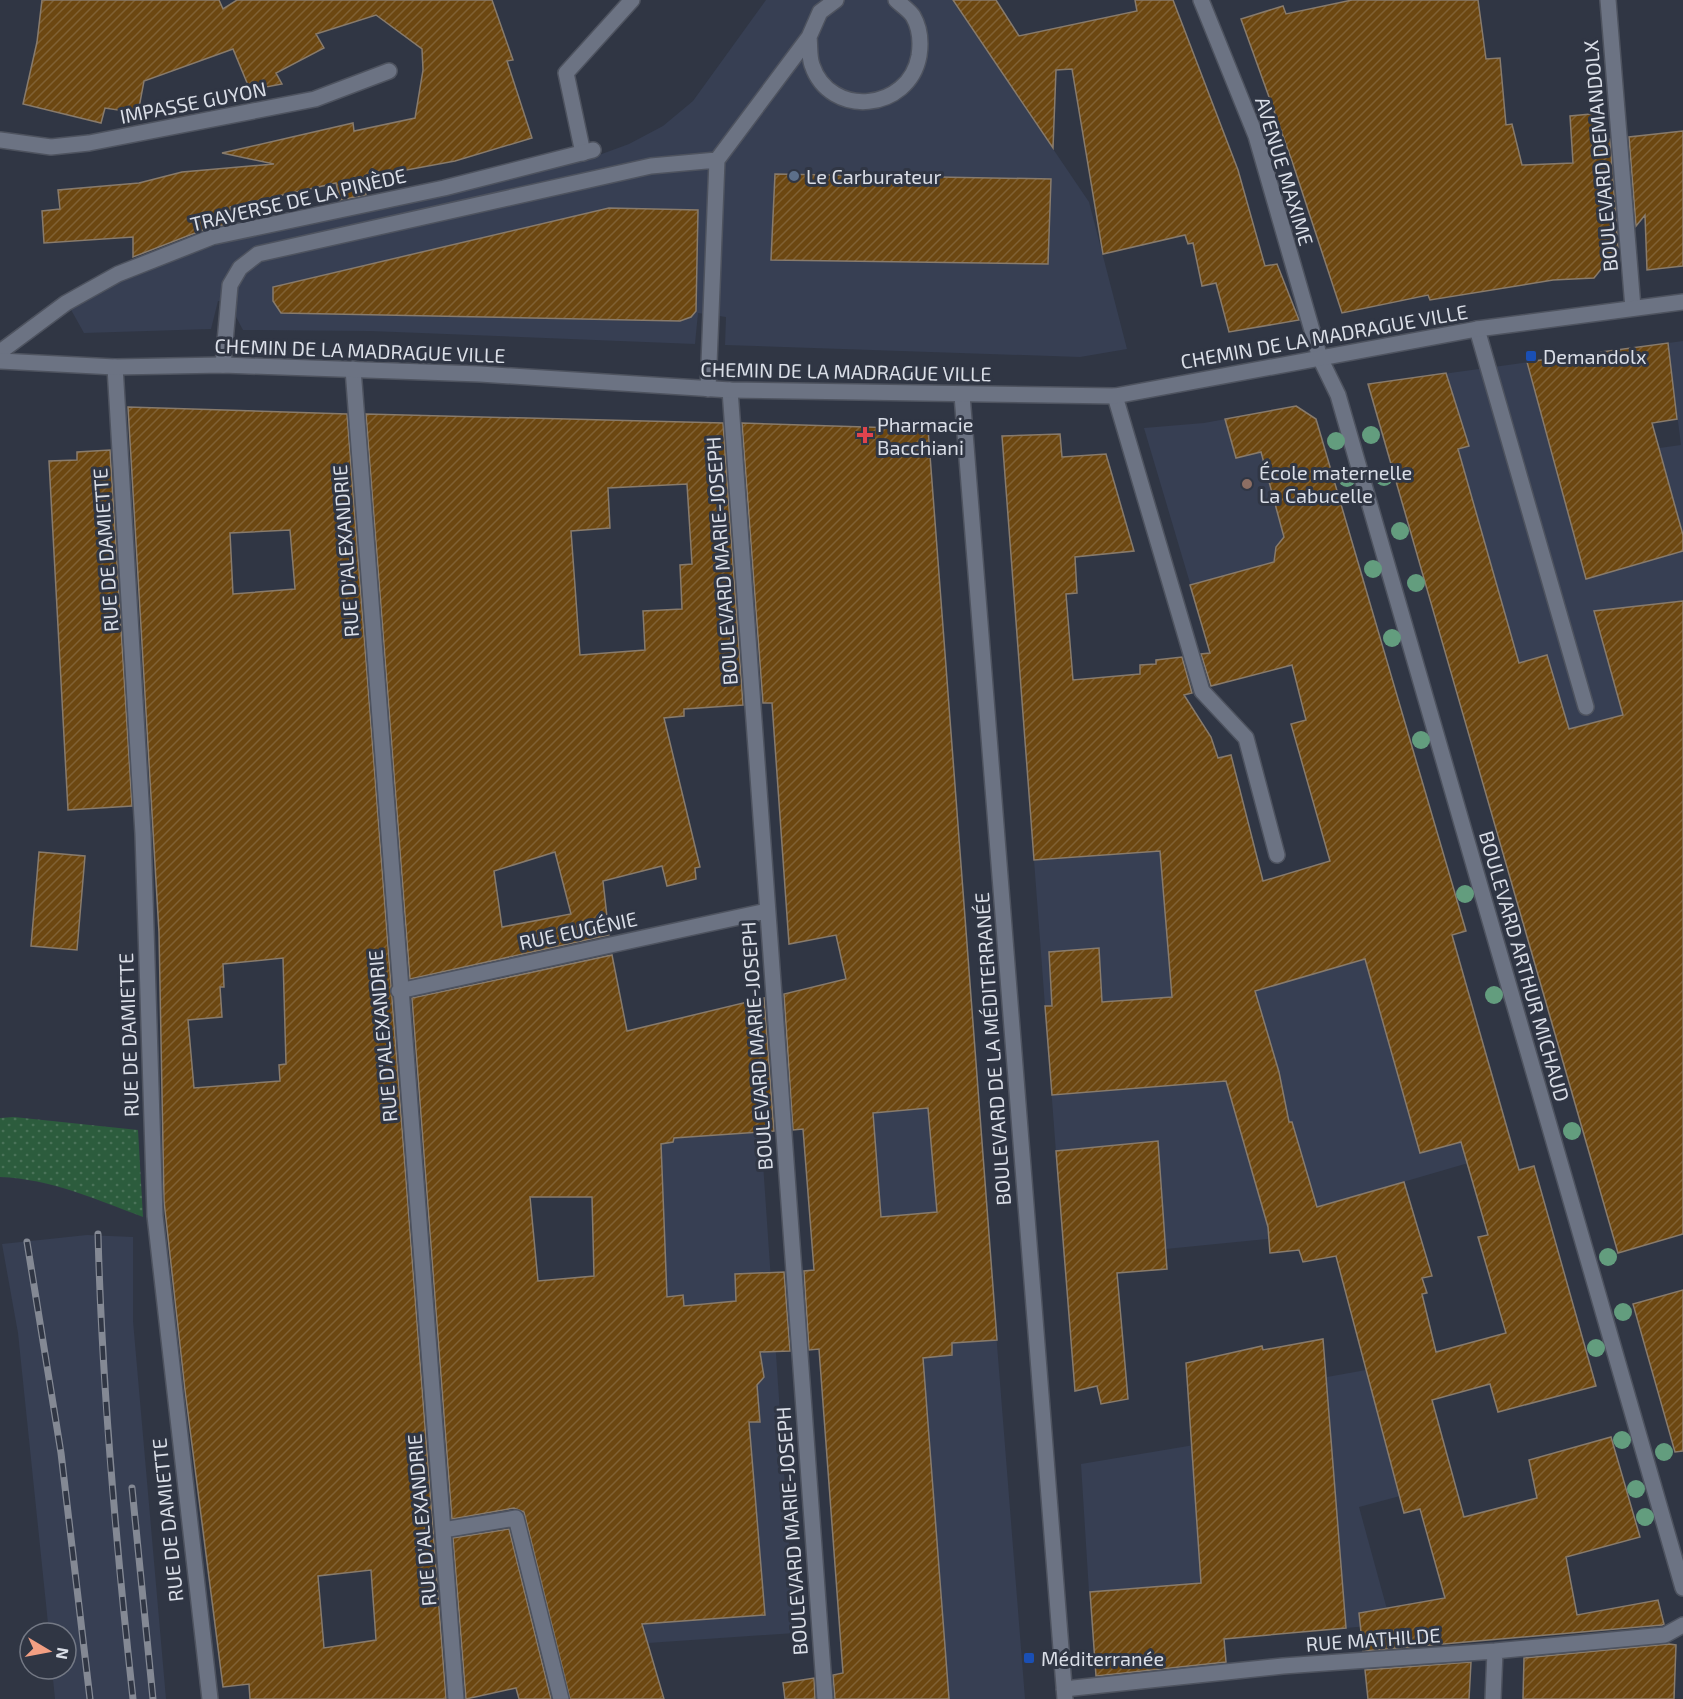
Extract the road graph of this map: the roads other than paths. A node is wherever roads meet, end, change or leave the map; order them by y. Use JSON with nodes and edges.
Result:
{"nodes":[{"id":1,"x":632,"y":0,"type":"edge"},
{"id":2,"x":836,"y":0,"type":"edge"},
{"id":3,"x":896,"y":0,"type":"edge"},
{"id":4,"x":1201,"y":0,"type":"edge"},
{"id":5,"x":1608,"y":0,"type":"edge"},
{"id":6,"x":809,"y":37,"type":"junction"},
{"id":7,"x":389,"y":71,"type":"dead end"},
{"id":8,"x":0,"y":140,"type":"edge"},
{"id":9,"x":717,"y":160,"type":"junction"},
{"id":10,"x":1683,"y":302,"type":"edge"},
{"id":11,"x":1633,"y":308,"type":"junction"},
{"id":12,"x":1477,"y":329,"type":"junction"},
{"id":13,"x":0,"y":352,"type":"edge"},
{"id":14,"x":1320,"y":358,"type":"junction"},
{"id":15,"x":0,"y":360,"type":"edge"},
{"id":16,"x":223,"y":365,"type":"junction"},
{"id":17,"x":115,"y":366,"type":"junction"},
{"id":18,"x":353,"y":369,"type":"junction"},
{"id":19,"x":708,"y":389,"type":"junction"},
{"id":20,"x":730,"y":390,"type":"junction"},
{"id":21,"x":962,"y":395,"type":"junction"},
{"id":22,"x":1115,"y":396,"type":"junction"},
{"id":23,"x":1586,"y":706,"type":"dead end"},
{"id":24,"x":1277,"y":855,"type":"dead end"},
{"id":25,"x":767,"y":911,"type":"junction"},
{"id":26,"x":399,"y":991,"type":"junction"},
{"id":27,"x":442,"y":1530,"type":"junction"},
{"id":28,"x":1683,"y":1588,"type":"edge"},
{"id":29,"x":1683,"y":1625,"type":"edge"},
{"id":30,"x":1495,"y":1652,"type":"junction"},
{"id":31,"x":1064,"y":1694,"type":"edge"},
{"id":32,"x":210,"y":1699,"type":"edge"},
{"id":33,"x":456,"y":1699,"type":"edge"},
{"id":34,"x":561,"y":1699,"type":"edge"},
{"id":35,"x":825,"y":1699,"type":"edge"},
{"id":36,"x":1494,"y":1699,"type":"edge"}],
"edges":[{"from":1,"to":13,"type":"street","name":"TRAVERSE DE LA PINÈDE"},
{"from":2,"to":6,"type":"street"},
{"from":3,"to":6,"type":"street"},
{"from":4,"to":14,"type":"street","name":"AVENUE MAXIME"},
{"from":5,"to":11,"type":"street","name":"BOULEVARD DEMANDOLX"},
{"from":6,"to":9,"type":"street"},
{"from":7,"to":8,"type":"street","name":"IMPASSE GUYON"},
{"from":9,"to":16,"type":"street"},
{"from":9,"to":19,"type":"street"},
{"from":10,"to":11,"type":"street","name":"CHEMIN DE LA MADRAGUE VILLE"},
{"from":11,"to":12,"type":"street","name":"CHEMIN DE LA MADRAGUE VILLE"},
{"from":12,"to":14,"type":"street","name":"CHEMIN DE LA MADRAGUE VILLE"},
{"from":12,"to":23,"type":"street"},
{"from":14,"to":22,"type":"street","name":"CHEMIN DE LA MADRAGUE VILLE"},
{"from":14,"to":28,"type":"street","name":"BOULEVARD ARTHUR MICHAUD"},
{"from":15,"to":17,"type":"street","name":"CHEMIN DE LA MADRAGUE VILLE"},
{"from":16,"to":17,"type":"street","name":"CHEMIN DE LA MADRAGUE VILLE"},
{"from":16,"to":18,"type":"street","name":"CHEMIN DE LA MADRAGUE VILLE"},
{"from":17,"to":32,"type":"street","name":"RUE DE DAMIETTE"},
{"from":18,"to":19,"type":"street","name":"CHEMIN DE LA MADRAGUE VILLE"},
{"from":18,"to":26,"type":"street","name":"RUE D'ALEXANDRIE"},
{"from":19,"to":20,"type":"street","name":"CHEMIN DE LA MADRAGUE VILLE"},
{"from":20,"to":21,"type":"street","name":"CHEMIN DE LA MADRAGUE VILLE"},
{"from":20,"to":25,"type":"street","name":"BOULEVARD MARIE-JOSEPH"},
{"from":21,"to":22,"type":"street","name":"CHEMIN DE LA MADRAGUE VILLE"},
{"from":21,"to":31,"type":"street","name":"BOULEVARD DE LA MÉDITERRANÉE"},
{"from":22,"to":24,"type":"street"},
{"from":25,"to":26,"type":"street","name":"RUE EUGÉNIE"},
{"from":25,"to":35,"type":"street","name":"BOULEVARD MARIE-JOSEPH"},
{"from":26,"to":27,"type":"street","name":"RUE D'ALEXANDRIE"},
{"from":27,"to":33,"type":"street","name":"RUE D'ALEXANDRIE"},
{"from":27,"to":34,"type":"street"},
{"from":29,"to":30,"type":"street","name":"RUE MATHILDE"},
{"from":30,"to":31,"type":"street","name":"RUE MATHILDE"},
{"from":30,"to":36,"type":"street"}]}
